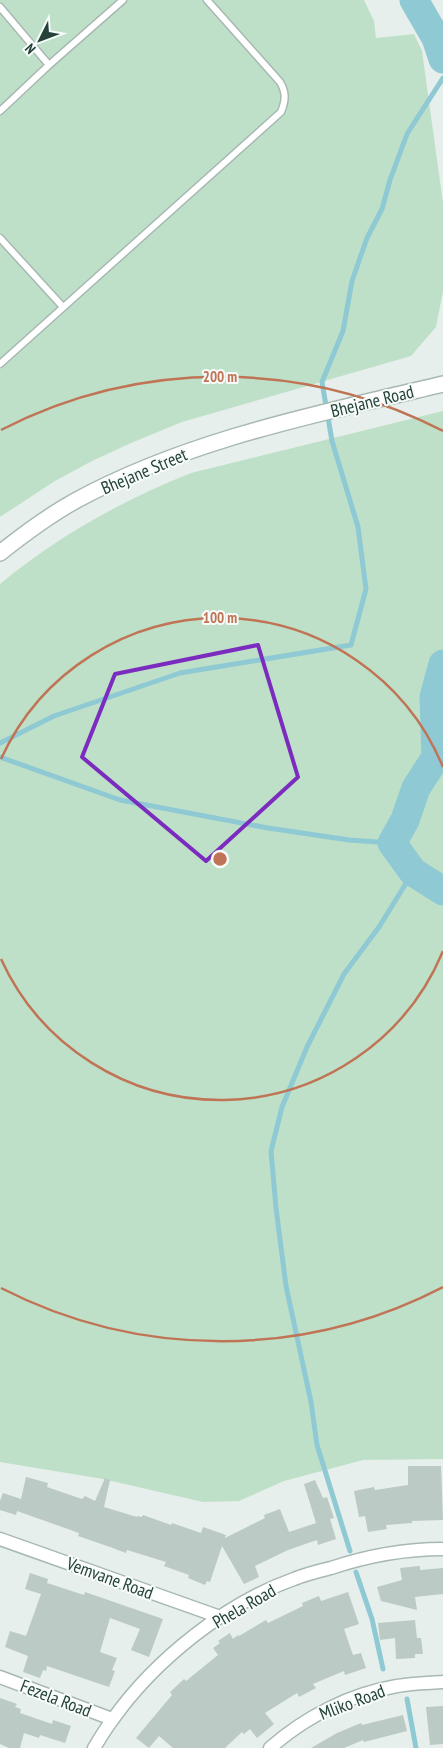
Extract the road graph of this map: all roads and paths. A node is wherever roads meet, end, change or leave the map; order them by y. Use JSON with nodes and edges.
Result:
{"nodes":[{"id":1,"x":123,"y":0,"type":"edge"},
{"id":2,"x":207,"y":0,"type":"edge"},
{"id":3,"x":0,"y":7,"type":"edge"},
{"id":4,"x":49,"y":65,"type":"junction"},
{"id":5,"x":0,"y":111,"type":"edge"},
{"id":6,"x":0,"y":238,"type":"edge"},
{"id":7,"x":63,"y":307,"type":"junction"},
{"id":8,"x":0,"y":364,"type":"edge"},
{"id":9,"x":443,"y":384,"type":"edge"},
{"id":10,"x":301,"y":418,"type":"joint"},
{"id":11,"x":0,"y":553,"type":"edge"},
{"id":12,"x":0,"y":1539,"type":"edge"},
{"id":13,"x":443,"y":1549,"type":"edge"},
{"id":14,"x":220,"y":1617,"type":"junction"},
{"id":15,"x":0,"y":1677,"type":"edge"},
{"id":16,"x":443,"y":1682,"type":"edge"},
{"id":17,"x":112,"y":1719,"type":"junction"},
{"id":18,"x":94,"y":1748,"type":"edge"},
{"id":19,"x":270,"y":1748,"type":"edge"}],
"edges":[{"from":1,"to":4,"type":"lane"},
{"from":2,"to":7,"type":"lane"},
{"from":3,"to":4,"type":"lane"},
{"from":4,"to":5,"type":"lane"},
{"from":6,"to":7,"type":"lane"},
{"from":7,"to":8,"type":"lane"},
{"from":9,"to":10,"type":"street","name":"Bhejane Road"},
{"from":10,"to":11,"type":"street","name":"Bhejane Street"},
{"from":12,"to":14,"type":"street","name":"Vemvane Road"},
{"from":13,"to":14,"type":"street","name":"Phela Road"},
{"from":14,"to":17,"type":"street","name":"Phela Road"},
{"from":15,"to":17,"type":"street","name":"Fezela Road"},
{"from":16,"to":19,"type":"street","name":"Mliko Road"},
{"from":17,"to":18,"type":"street","name":"Phela Road"}]}
